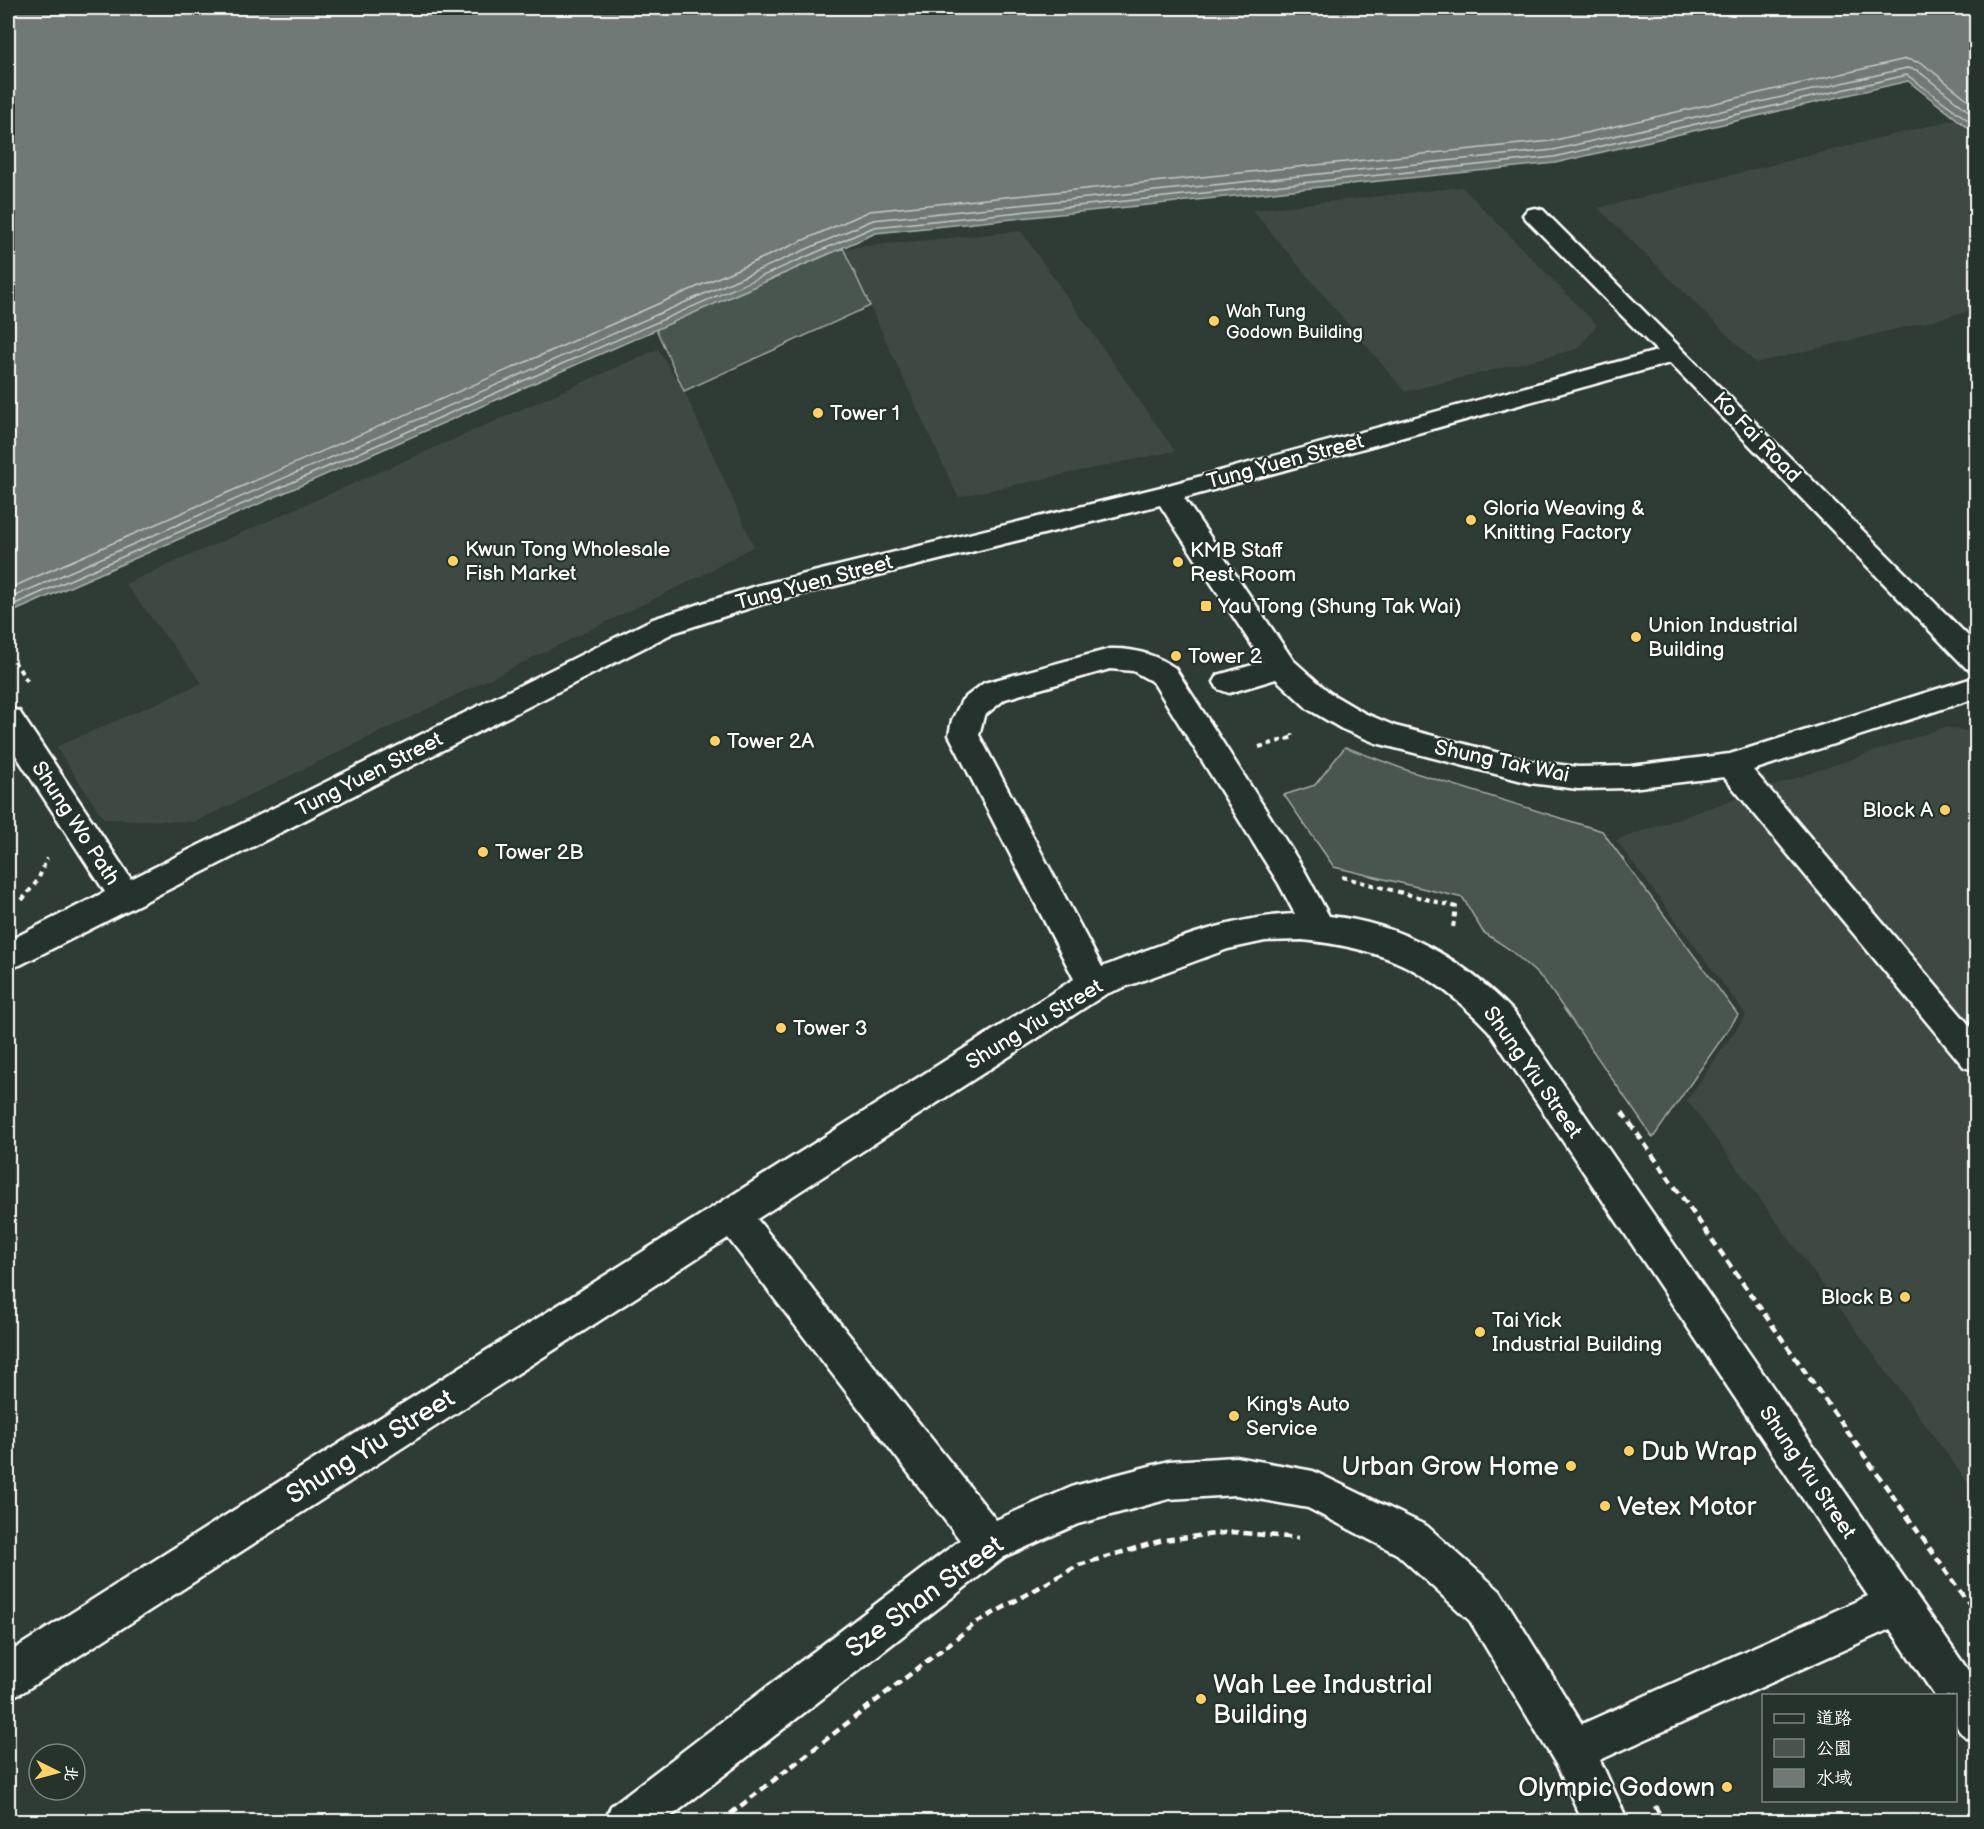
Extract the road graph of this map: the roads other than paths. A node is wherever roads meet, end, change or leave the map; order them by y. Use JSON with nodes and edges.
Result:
{"nodes":[{"id":1,"x":1535,"y":215,"type":"dead end"},
{"id":2,"x":1675,"y":354,"type":"junction"},
{"id":3,"x":1167,"y":494,"type":"junction"},
{"id":4,"x":1977,"y":661,"type":"edge"},
{"id":5,"x":1282,"y":667,"type":"junction"},
{"id":6,"x":1229,"y":682,"type":"dead end"},
{"id":7,"x":1977,"y":687,"type":"edge"},
{"id":8,"x":8,"y":718,"type":"edge"},
{"id":9,"x":1731,"y":765,"type":"junction"},
{"id":10,"x":125,"y":897,"type":"junction"},
{"id":11,"x":1318,"y":927,"type":"junction"},
{"id":12,"x":8,"y":956,"type":"edge"},
{"id":13,"x":1094,"y":984,"type":"junction"},
{"id":14,"x":1977,"y":1057,"type":"edge"},
{"id":15,"x":732,"y":1215,"type":"junction"},
{"id":16,"x":989,"y":1543,"type":"junction"},
{"id":17,"x":1898,"y":1604,"type":"junction"},
{"id":18,"x":8,"y":1677,"type":"edge"},
{"id":19,"x":1977,"y":1719,"type":"edge"},
{"id":20,"x":1573,"y":1750,"type":"junction"},
{"id":21,"x":627,"y":1821,"type":"edge"},
{"id":22,"x":1606,"y":1821,"type":"edge"}],
"edges":[{"from":1,"to":2,"type":"street","name":"Ko Fai Road"},
{"from":2,"to":3,"type":"street","name":"Tung Yuen Street"},
{"from":2,"to":4,"type":"street","name":"Ko Fai Road"},
{"from":3,"to":5,"type":"street","name":"Shung Tak Wai"},
{"from":3,"to":10,"type":"street","name":"Tung Yuen Street"},
{"from":5,"to":6,"type":"street"},
{"from":5,"to":9,"type":"street","name":"Shung Tak Wai"},
{"from":7,"to":9,"type":"street","name":"Shung Tak Wai"},
{"from":8,"to":10,"type":"street","name":"Shung Wo Path"},
{"from":9,"to":14,"type":"street"},
{"from":10,"to":12,"type":"street","name":"Tung Yuen Street"},
{"from":11,"to":13,"type":"street","name":"Shung Yiu Street"},
{"from":11,"to":13,"type":"street"},
{"from":11,"to":17,"type":"street","name":"Shung Yiu Street"},
{"from":13,"to":15,"type":"street","name":"Shung Yiu Street"},
{"from":15,"to":16,"type":"street"},
{"from":15,"to":18,"type":"street","name":"Shung Yiu Street"},
{"from":16,"to":20,"type":"street","name":"Sze Shan Street"},
{"from":16,"to":21,"type":"street","name":"Sze Shan Street"},
{"from":17,"to":19,"type":"street","name":"Shung Yiu Street"},
{"from":17,"to":20,"type":"street"},
{"from":20,"to":22,"type":"street","name":"Sze Shan Street"}]}
